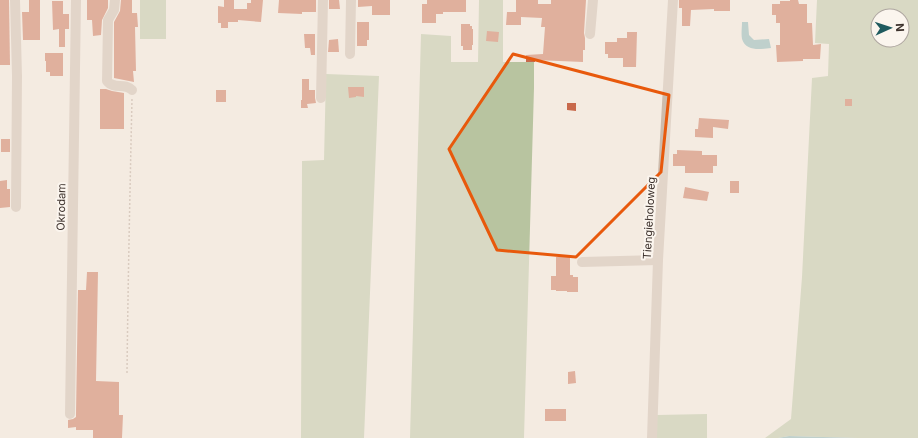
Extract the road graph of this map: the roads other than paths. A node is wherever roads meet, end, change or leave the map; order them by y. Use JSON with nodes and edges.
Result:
{"nodes":[{"id":1,"x":15,"y":0,"type":"edge"},
{"id":2,"x":76,"y":0,"type":"edge"},
{"id":3,"x":115,"y":0,"type":"edge"},
{"id":4,"x":323,"y":0,"type":"edge"},
{"id":5,"x":351,"y":0,"type":"edge"},
{"id":6,"x":593,"y":0,"type":"edge"},
{"id":7,"x":673,"y":0,"type":"edge"},
{"id":8,"x":590,"y":34,"type":"dead end"},
{"id":9,"x":350,"y":54,"type":"dead end"},
{"id":10,"x":132,"y":90,"type":"road end"},
{"id":11,"x":321,"y":98,"type":"dead end"},
{"id":12,"x":16,"y":207,"type":"dead end"},
{"id":13,"x":658,"y":260,"type":"junction"},
{"id":14,"x":582,"y":262,"type":"dead end"},
{"id":15,"x":70,"y":414,"type":"dead end"},
{"id":16,"x":652,"y":438,"type":"edge"}],
"edges":[{"from":1,"to":12,"type":"street"},
{"from":2,"to":15,"type":"street","name":"Okrodam"},
{"from":3,"to":10,"type":"street"},
{"from":4,"to":11,"type":"street"},
{"from":5,"to":9,"type":"street"},
{"from":6,"to":8,"type":"street"},
{"from":7,"to":13,"type":"street","name":"Tiengieholoweg"},
{"from":13,"to":14,"type":"street"},
{"from":13,"to":16,"type":"street","name":"Tiengieholoweg"}]}
